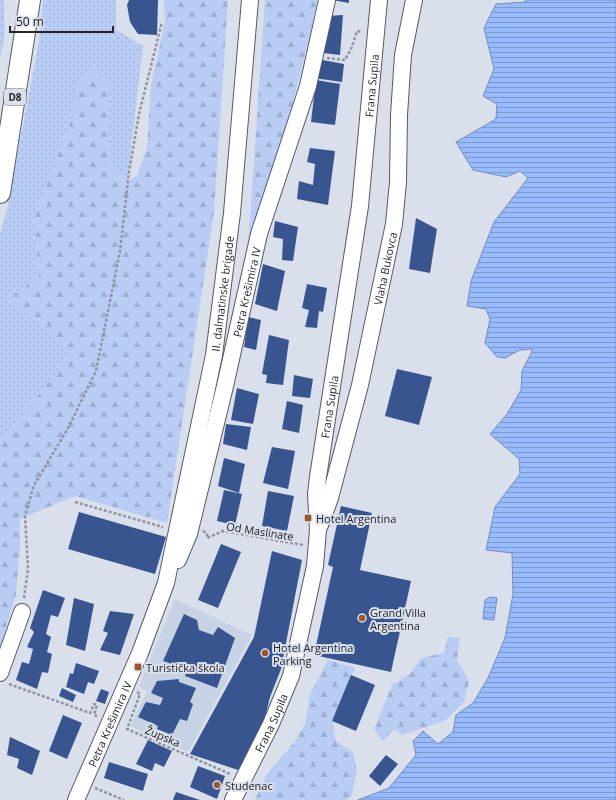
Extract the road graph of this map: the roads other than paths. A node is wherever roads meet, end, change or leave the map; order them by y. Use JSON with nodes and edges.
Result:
{"nodes":[{"id":1,"x":30,"y":0,"type":"edge"},
{"id":2,"x":250,"y":0,"type":"edge"},
{"id":3,"x":327,"y":0,"type":"edge"},
{"id":4,"x":379,"y":0,"type":"edge"},
{"id":5,"x":414,"y":0,"type":"edge"},
{"id":6,"x":0,"y":193,"type":"edge"},
{"id":7,"x":318,"y":530,"type":"junction"},
{"id":8,"x":183,"y":532,"type":"junction"},
{"id":9,"x":166,"y":583,"type":"joint"},
{"id":10,"x":22,"y":612,"type":"road end"},
{"id":11,"x":5,"y":676,"type":"edge"},
{"id":12,"x":76,"y":800,"type":"edge"},
{"id":13,"x":233,"y":800,"type":"edge"}],
"edges":[{"from":1,"to":6,"type":"main road","number":"D8"},
{"from":2,"to":8,"type":"street","name":"II. dalmatinske brigade"},
{"from":3,"to":8,"type":"street","name":"Petra Krešimira IV"},
{"from":4,"to":7,"type":"street","name":"Frana Supila"},
{"from":5,"to":7,"type":"street","name":"Vlaha Bukovca"},
{"from":7,"to":13,"type":"street","name":"Frana Supila"},
{"from":8,"to":9,"type":"street","name":"II. dalmatinske brigade"},
{"from":9,"to":12,"type":"street","name":"Petra Krešimira IV"},
{"from":10,"to":11,"type":"street"}]}
